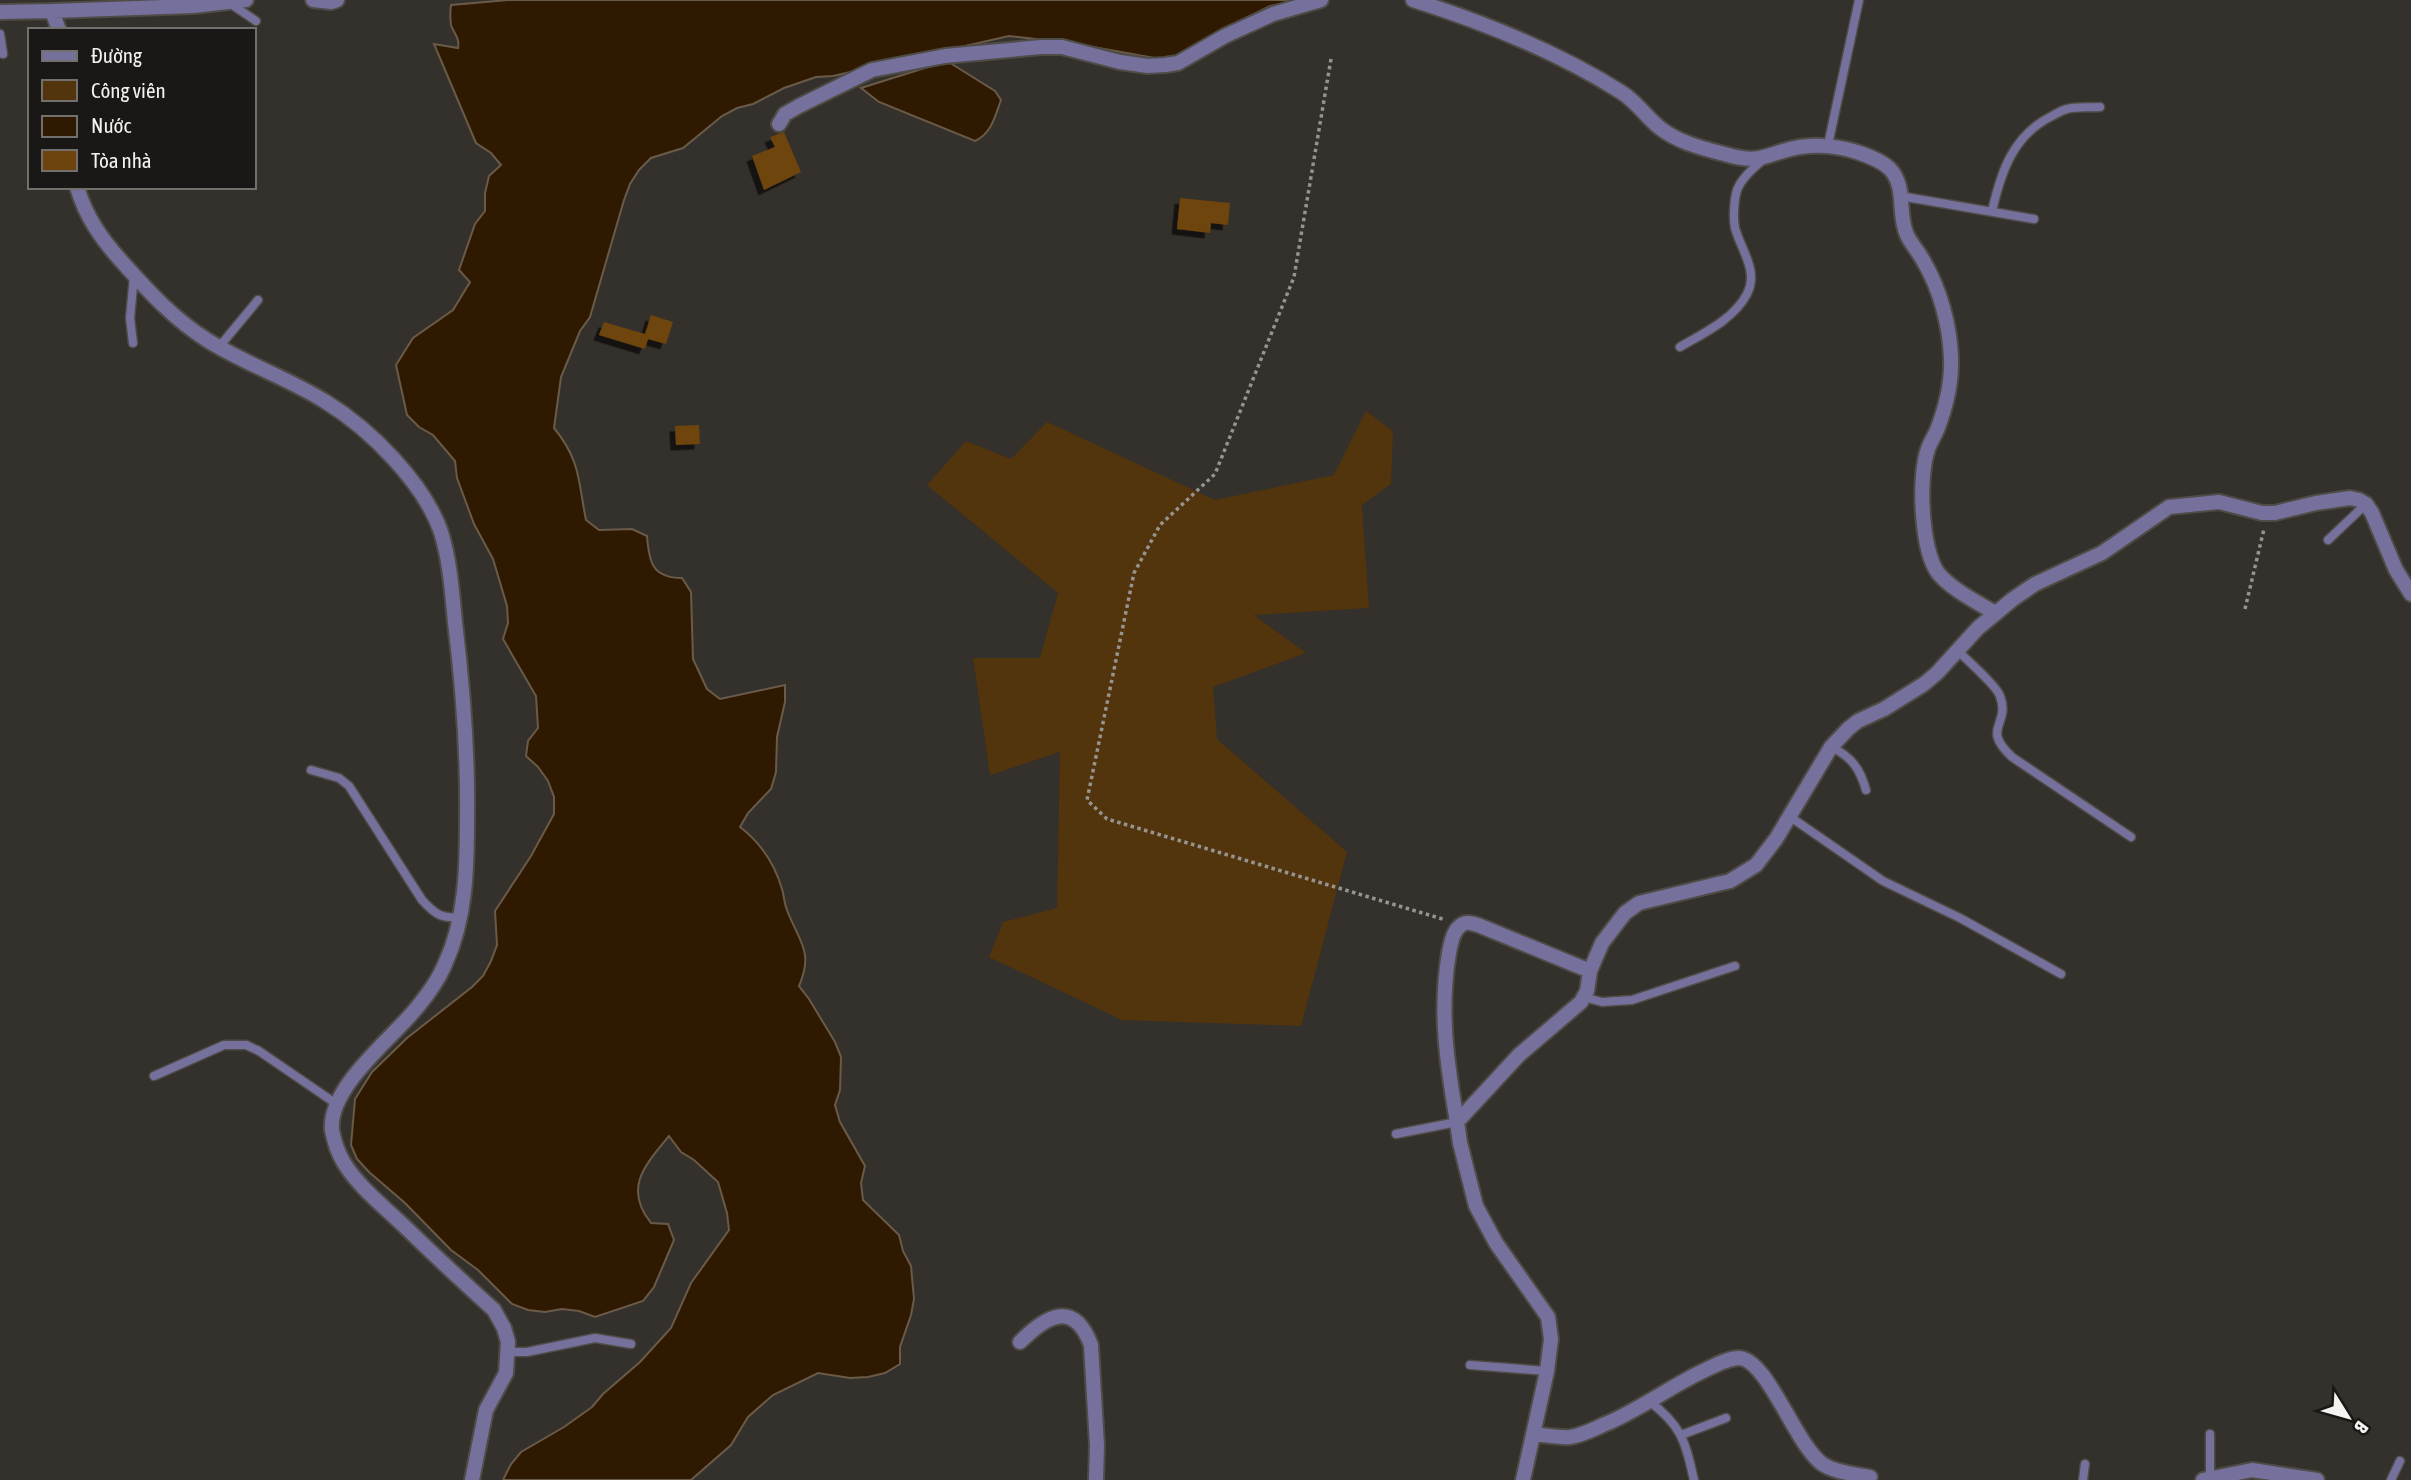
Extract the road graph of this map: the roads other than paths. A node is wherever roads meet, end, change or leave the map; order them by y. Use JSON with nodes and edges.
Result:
{"nodes":[{"id":1,"x":246,"y":0,"type":"edge"},
{"id":2,"x":313,"y":0,"type":"edge"},
{"id":3,"x":337,"y":0,"type":"edge"},
{"id":4,"x":1321,"y":0,"type":"edge"},
{"id":5,"x":1413,"y":0,"type":"edge"},
{"id":6,"x":1859,"y":0,"type":"edge"},
{"id":7,"x":228,"y":2,"type":"junction"},
{"id":8,"x":114,"y":4,"type":"edge"},
{"id":9,"x":52,"y":11,"type":"junction"},
{"id":10,"x":0,"y":12,"type":"edge"},
{"id":11,"x":256,"y":21,"type":"dead end"},
{"id":12,"x":59,"y":28,"type":"edge"},
{"id":13,"x":0,"y":34,"type":"edge"},
{"id":14,"x":3,"y":54,"type":"dead end"},
{"id":15,"x":2100,"y":107,"type":"dead end"},
{"id":16,"x":779,"y":124,"type":"dead end"},
{"id":17,"x":1828,"y":145,"type":"junction"},
{"id":18,"x":1765,"y":158,"type":"junction"},
{"id":19,"x":78,"y":189,"type":"edge"},
{"id":20,"x":1900,"y":196,"type":"junction"},
{"id":21,"x":1992,"y":211,"type":"junction"},
{"id":22,"x":2035,"y":219,"type":"dead end"},
{"id":23,"x":135,"y":276,"type":"junction"},
{"id":24,"x":258,"y":300,"type":"dead end"},
{"id":25,"x":133,"y":343,"type":"dead end"},
{"id":26,"x":219,"y":347,"type":"junction"},
{"id":27,"x":1680,"y":347,"type":"dead end"},
{"id":28,"x":2366,"y":504,"type":"junction"},
{"id":29,"x":2328,"y":540,"type":"dead end"},
{"id":30,"x":2411,"y":594,"type":"edge"},
{"id":31,"x":1995,"y":613,"type":"junction"},
{"id":32,"x":1958,"y":651,"type":"junction"},
{"id":33,"x":1831,"y":747,"type":"junction"},
{"id":34,"x":311,"y":770,"type":"dead end"},
{"id":35,"x":1866,"y":790,"type":"dead end"},
{"id":36,"x":1789,"y":816,"type":"junction"},
{"id":37,"x":2131,"y":837,"type":"dead end"},
{"id":38,"x":461,"y":917,"type":"junction"},
{"id":39,"x":1735,"y":966,"type":"dead end"},
{"id":40,"x":1590,"y":971,"type":"junction"},
{"id":41,"x":2061,"y":974,"type":"dead end"},
{"id":42,"x":1583,"y":997,"type":"junction"},
{"id":43,"x":154,"y":1076,"type":"dead end"},
{"id":44,"x":338,"y":1105,"type":"junction"},
{"id":45,"x":1457,"y":1122,"type":"junction"},
{"id":46,"x":1396,"y":1134,"type":"dead end"},
{"id":47,"x":1020,"y":1342,"type":"dead end"},
{"id":48,"x":631,"y":1343,"type":"dead end"},
{"id":49,"x":509,"y":1352,"type":"junction"},
{"id":50,"x":1471,"y":1365,"type":"dead end"},
{"id":51,"x":1547,"y":1371,"type":"junction"},
{"id":52,"x":1649,"y":1401,"type":"junction"},
{"id":53,"x":1726,"y":1418,"type":"dead end"},
{"id":54,"x":1533,"y":1434,"type":"junction"},
{"id":55,"x":2210,"y":1434,"type":"dead end"},
{"id":56,"x":1681,"y":1435,"type":"junction"},
{"id":57,"x":2400,"y":1461,"type":"dead end"},
{"id":58,"x":2085,"y":1464,"type":"dead end"},
{"id":59,"x":1870,"y":1477,"type":"dead end"},
{"id":60,"x":2206,"y":1479,"type":"edge"},
{"id":61,"x":472,"y":1480,"type":"edge"},
{"id":62,"x":1096,"y":1480,"type":"edge"},
{"id":63,"x":1523,"y":1480,"type":"edge"},
{"id":64,"x":1694,"y":1480,"type":"edge"},
{"id":65,"x":2083,"y":1480,"type":"edge"},
{"id":66,"x":2317,"y":1480,"type":"edge"},
{"id":67,"x":2391,"y":1480,"type":"edge"}],
"edges":[{"from":1,"to":7,"type":"street"},
{"from":2,"to":3,"type":"street"},
{"from":4,"to":16,"type":"street"},
{"from":5,"to":18,"type":"street"},
{"from":6,"to":17,"type":"lane"},
{"from":7,"to":8,"type":"street"},
{"from":7,"to":11,"type":"lane"},
{"from":8,"to":9,"type":"street"},
{"from":9,"to":10,"type":"street"},
{"from":9,"to":12,"type":"street"},
{"from":13,"to":14,"type":"lane"},
{"from":15,"to":21,"type":"lane"},
{"from":17,"to":18,"type":"street"},
{"from":17,"to":20,"type":"street"},
{"from":18,"to":27,"type":"lane"},
{"from":19,"to":23,"type":"street"},
{"from":20,"to":21,"type":"lane"},
{"from":20,"to":31,"type":"street"},
{"from":21,"to":22,"type":"lane"},
{"from":23,"to":25,"type":"lane"},
{"from":23,"to":26,"type":"street"},
{"from":24,"to":26,"type":"lane"},
{"from":26,"to":38,"type":"street"},
{"from":28,"to":29,"type":"lane"},
{"from":28,"to":30,"type":"street"},
{"from":28,"to":31,"type":"street"},
{"from":31,"to":32,"type":"street"},
{"from":32,"to":33,"type":"street"},
{"from":32,"to":37,"type":"lane"},
{"from":33,"to":35,"type":"lane"},
{"from":33,"to":36,"type":"street"},
{"from":34,"to":38,"type":"lane"},
{"from":36,"to":40,"type":"street"},
{"from":36,"to":41,"type":"lane"},
{"from":38,"to":44,"type":"street"},
{"from":39,"to":42,"type":"lane"},
{"from":40,"to":42,"type":"street"},
{"from":40,"to":45,"type":"street"},
{"from":42,"to":45,"type":"street"},
{"from":43,"to":44,"type":"lane"},
{"from":44,"to":49,"type":"street"},
{"from":45,"to":46,"type":"lane"},
{"from":45,"to":51,"type":"street"},
{"from":47,"to":62,"type":"street"},
{"from":48,"to":49,"type":"lane"},
{"from":49,"to":61,"type":"street"},
{"from":50,"to":51,"type":"lane"},
{"from":51,"to":54,"type":"street"},
{"from":52,"to":54,"type":"street"},
{"from":52,"to":56,"type":"lane"},
{"from":52,"to":59,"type":"street"},
{"from":53,"to":56,"type":"lane"},
{"from":54,"to":63,"type":"street"},
{"from":55,"to":60,"type":"lane"},
{"from":56,"to":64,"type":"lane"},
{"from":57,"to":67,"type":"lane"},
{"from":58,"to":65,"type":"lane"},
{"from":60,"to":66,"type":"street"}]}
